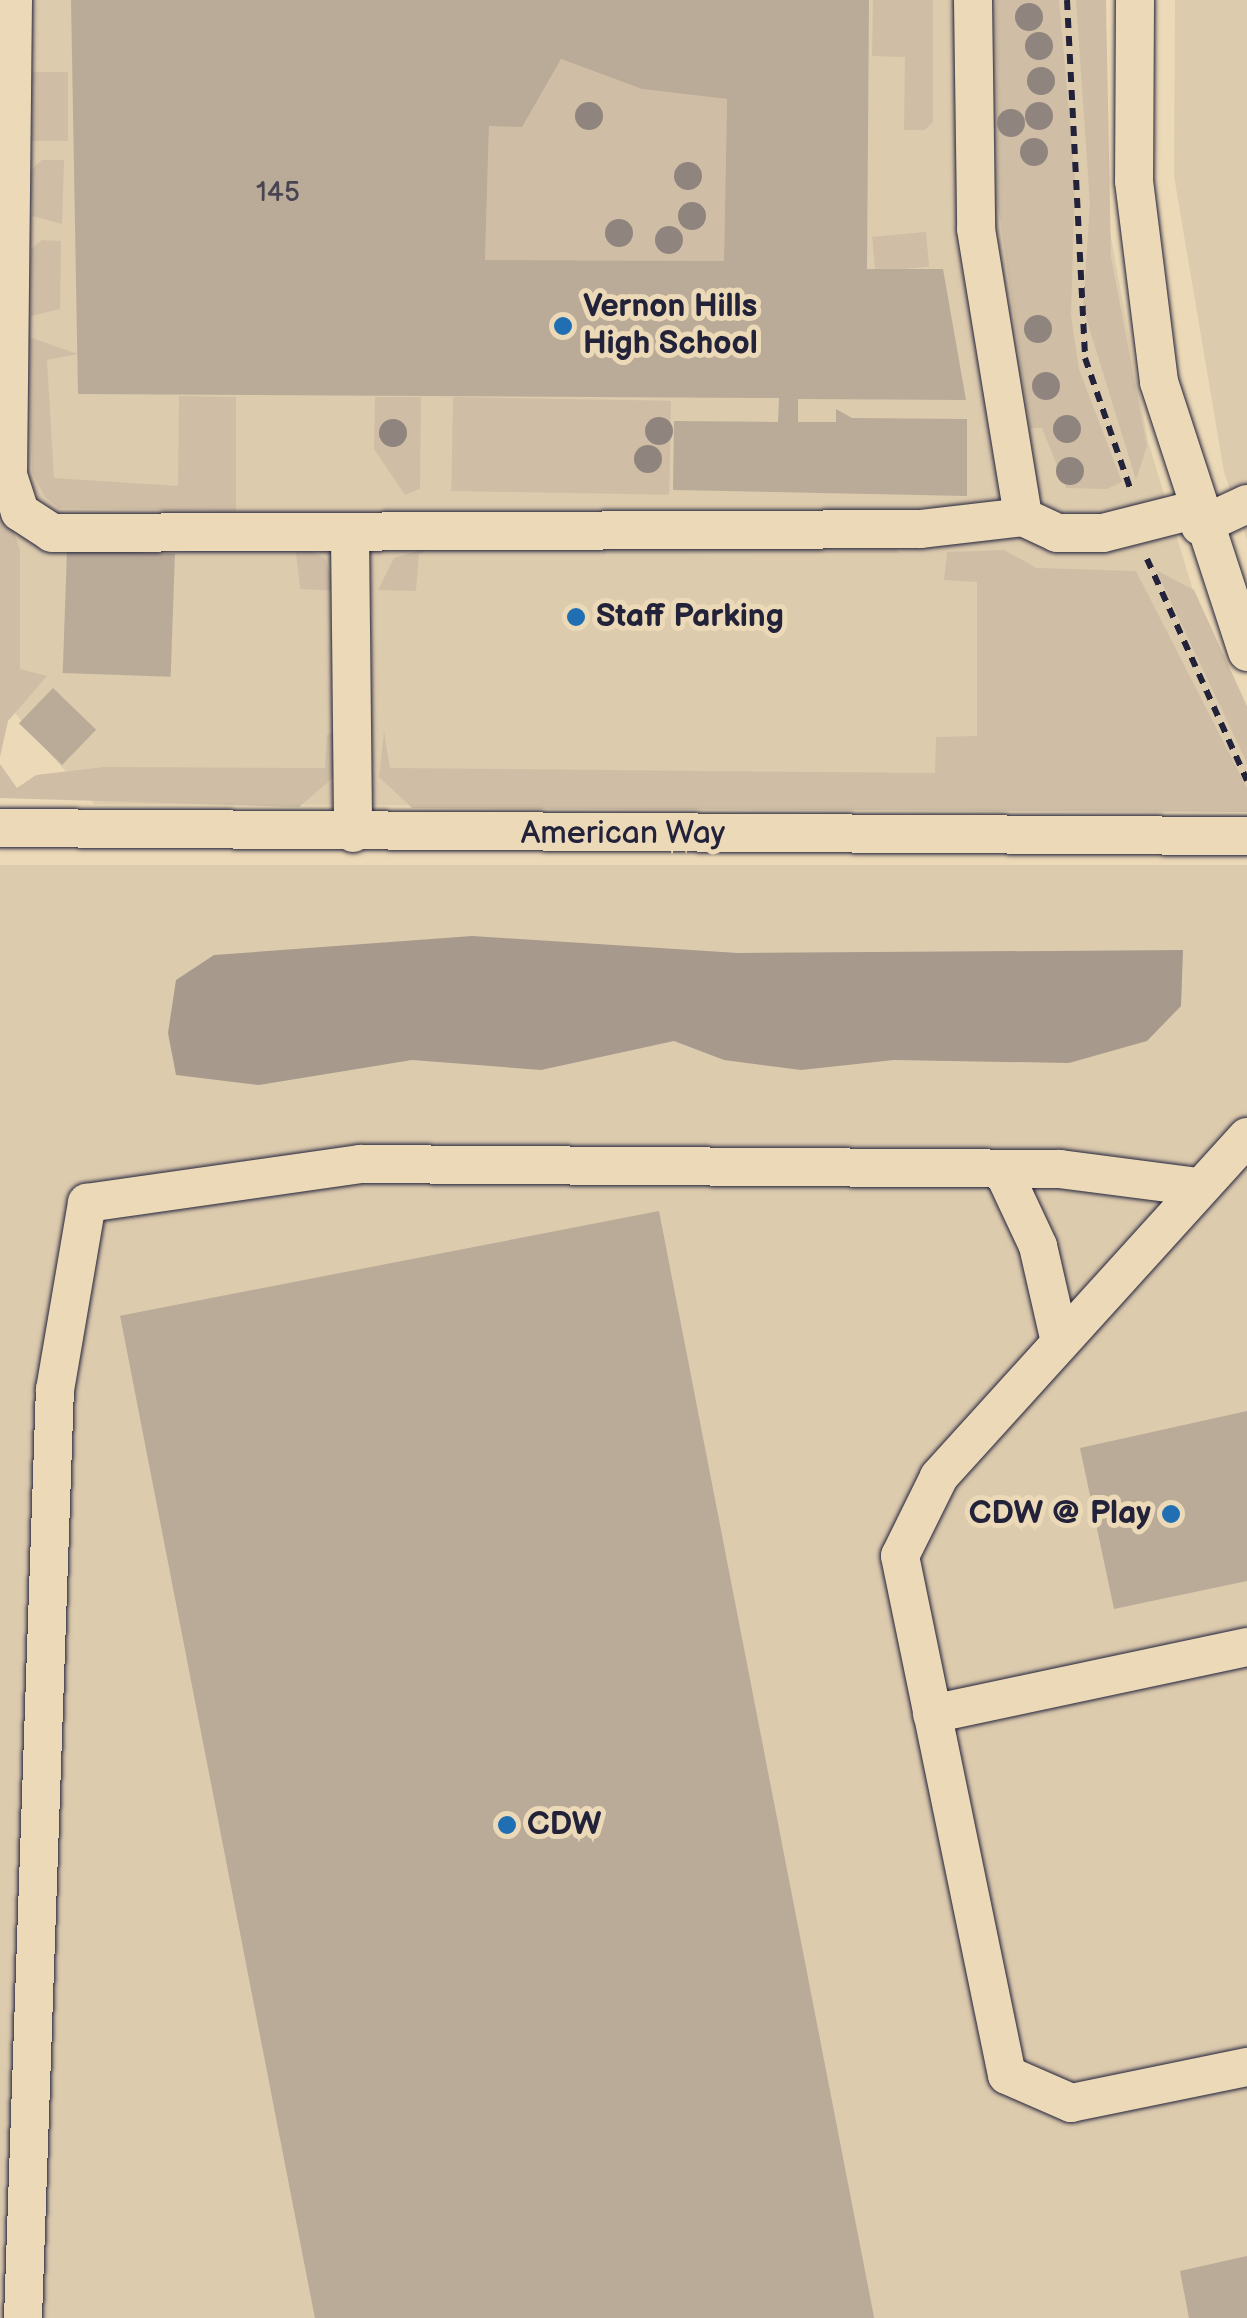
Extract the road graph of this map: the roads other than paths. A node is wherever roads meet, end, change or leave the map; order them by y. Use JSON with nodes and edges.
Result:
{"nodes":[{"id":1,"x":12,"y":0,"type":"edge"},
{"id":2,"x":973,"y":0,"type":"edge"},
{"id":3,"x":1136,"y":0,"type":"edge"},
{"id":4,"x":1247,"y":504,"type":"edge"},
{"id":5,"x":1023,"y":516,"type":"junction"},
{"id":6,"x":1197,"y":518,"type":"junction"},
{"id":7,"x":350,"y":534,"type":"junction"},
{"id":8,"x":1247,"y":652,"type":"edge"},
{"id":9,"x":0,"y":828,"type":"edge"},
{"id":10,"x":353,"y":834,"type":"junction"},
{"id":11,"x":1247,"y":836,"type":"edge"},
{"id":12,"x":1247,"y":1137,"type":"edge"},
{"id":13,"x":1002,"y":1169,"type":"junction"},
{"id":14,"x":1199,"y":1187,"type":"junction"},
{"id":15,"x":1060,"y":1342,"type":"junction"},
{"id":16,"x":1247,"y":1647,"type":"edge"},
{"id":17,"x":932,"y":1714,"type":"junction"},
{"id":18,"x":1247,"y":2068,"type":"edge"},
{"id":19,"x":23,"y":2318,"type":"edge"}],
"edges":[{"from":1,"to":7,"type":"street"},
{"from":2,"to":5,"type":"street"},
{"from":3,"to":6,"type":"street"},
{"from":4,"to":6,"type":"street"},
{"from":5,"to":6,"type":"street"},
{"from":5,"to":7,"type":"street"},
{"from":6,"to":8,"type":"street"},
{"from":7,"to":10,"type":"street"},
{"from":9,"to":10,"type":"street","name":"American Way"},
{"from":10,"to":11,"type":"street","name":"American Way"},
{"from":12,"to":14,"type":"street"},
{"from":13,"to":14,"type":"street"},
{"from":13,"to":15,"type":"street"},
{"from":13,"to":19,"type":"street"},
{"from":14,"to":15,"type":"street"},
{"from":15,"to":17,"type":"street"},
{"from":16,"to":17,"type":"street"},
{"from":17,"to":18,"type":"street"}]}
